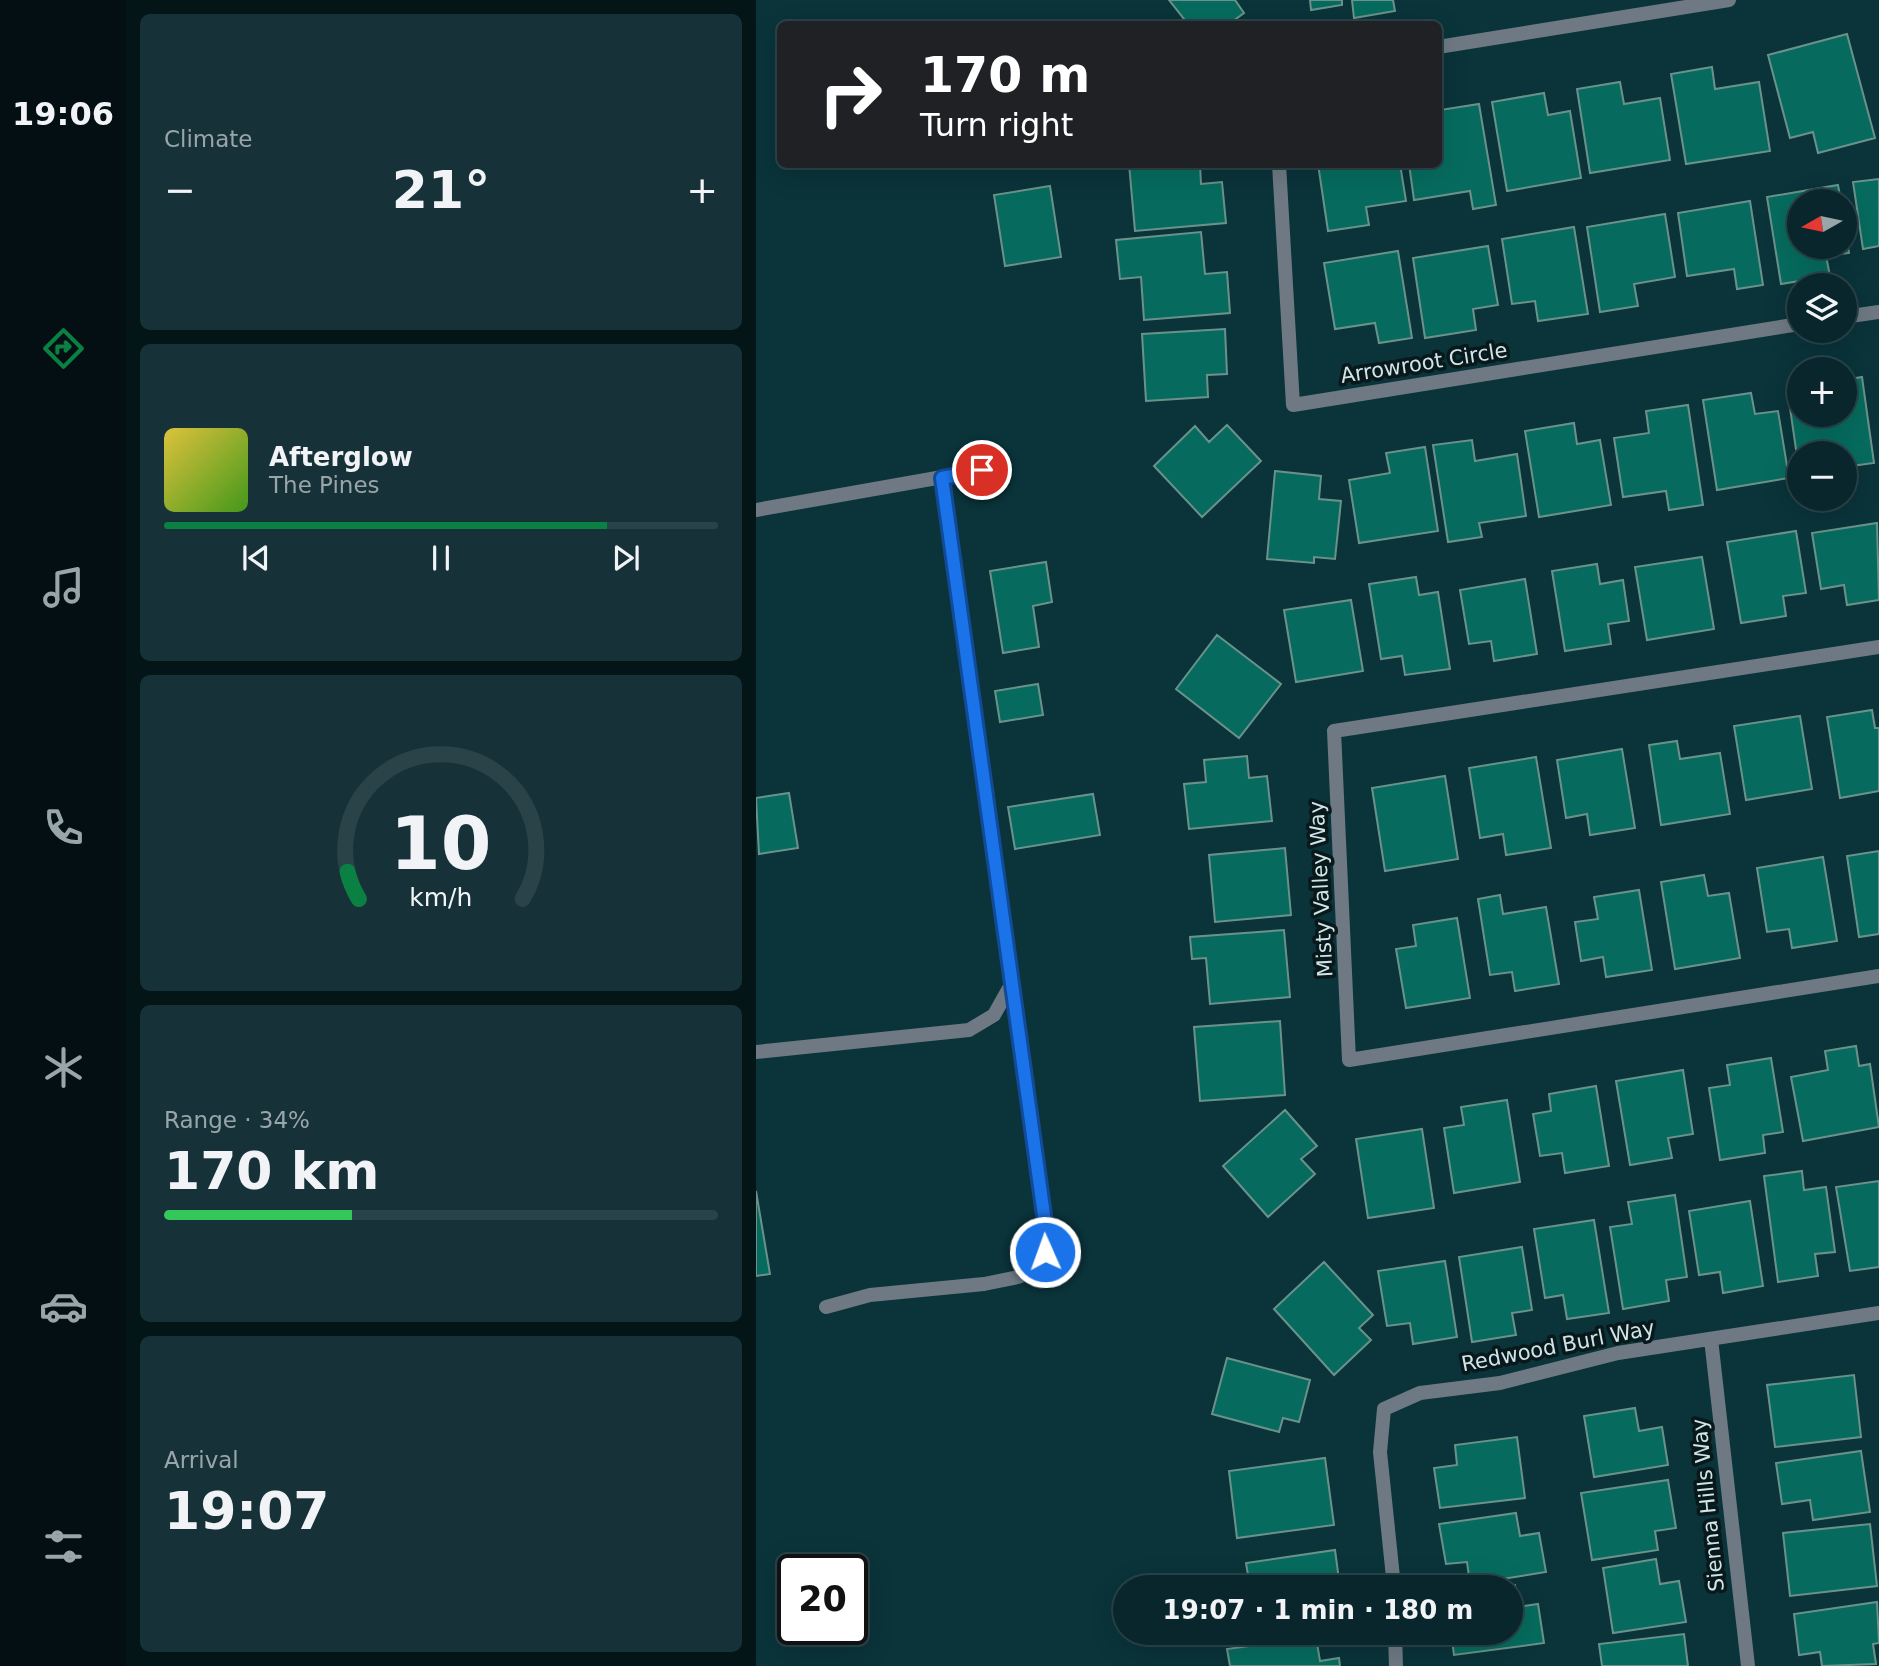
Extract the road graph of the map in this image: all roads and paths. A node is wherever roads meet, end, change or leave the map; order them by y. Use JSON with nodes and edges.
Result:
{"nodes":[{"id":1,"x":1729,"y":0,"type":"edge"},
{"id":2,"x":1442,"y":46,"type":"edge"},
{"id":3,"x":1279,"y":168,"type":"edge"},
{"id":4,"x":1879,"y":312,"type":"edge"},
{"id":5,"x":1857,"y":315,"type":"edge"},
{"id":6,"x":1787,"y":326,"type":"edge"},
{"id":7,"x":982,"y":470,"type":"dead end"},
{"id":8,"x":942,"y":478,"type":"junction"},
{"id":9,"x":756,"y":510,"type":"edge"},
{"id":10,"x":1879,"y":647,"type":"edge"},
{"id":11,"x":1879,"y":976,"type":"edge"},
{"id":12,"x":1012,"y":983,"type":"junction"},
{"id":13,"x":756,"y":1052,"type":"edge"},
{"id":14,"x":826,"y":1307,"type":"dead end"},
{"id":15,"x":1879,"y":1312,"type":"edge"},
{"id":16,"x":1711,"y":1339,"type":"junction"},
{"id":17,"x":1393,"y":1575,"type":"edge"},
{"id":18,"x":1395,"y":1645,"type":"edge"},
{"id":19,"x":1396,"y":1666,"type":"edge"},
{"id":20,"x":1748,"y":1666,"type":"edge"}],
"edges":[{"from":1,"to":2,"type":"street"},
{"from":3,"to":6,"type":"street","name":"Arrowroot Circle"},
{"from":4,"to":5,"type":"street"},
{"from":7,"to":8,"type":"street"},
{"from":8,"to":9,"type":"street"},
{"from":8,"to":12,"type":"street"},
{"from":10,"to":11,"type":"street","name":"Misty Valley Way"},
{"from":12,"to":13,"type":"street"},
{"from":12,"to":14,"type":"street"},
{"from":15,"to":16,"type":"street","name":"Redwood Burl Way"},
{"from":16,"to":17,"type":"street","name":"Redwood Burl Way"},
{"from":16,"to":20,"type":"street","name":"Sienna Hills Way"},
{"from":18,"to":19,"type":"street"}]}
